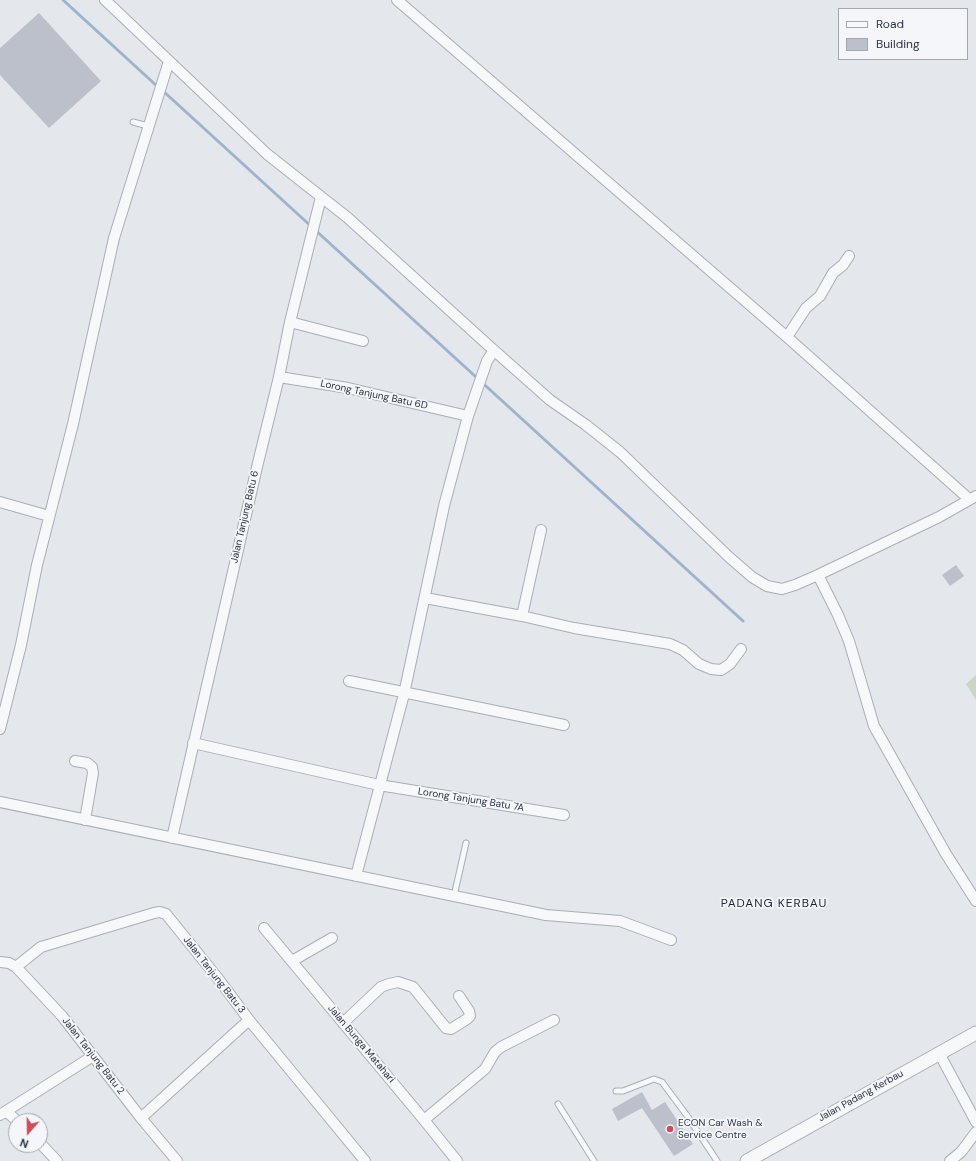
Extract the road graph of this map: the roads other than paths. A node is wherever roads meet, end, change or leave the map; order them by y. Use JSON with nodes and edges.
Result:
{"nodes":[{"id":1,"x":105,"y":0,"type":"edge"},
{"id":2,"x":397,"y":0,"type":"edge"},
{"id":3,"x":169,"y":61,"type":"junction"},
{"id":4,"x":133,"y":122,"type":"dead end"},
{"id":5,"x":149,"y":123,"type":"junction"},
{"id":6,"x":321,"y":197,"type":"junction"},
{"id":7,"x":850,"y":256,"type":"dead end"},
{"id":8,"x":290,"y":322,"type":"junction"},
{"id":9,"x":791,"y":332,"type":"junction"},
{"id":10,"x":363,"y":341,"type":"dead end"},
{"id":11,"x":494,"y":350,"type":"junction"},
{"id":12,"x":279,"y":377,"type":"junction"},
{"id":13,"x":468,"y":416,"type":"junction"},
{"id":14,"x":973,"y":497,"type":"edge"},
{"id":15,"x":0,"y":502,"type":"edge"},
{"id":16,"x":49,"y":516,"type":"junction"},
{"id":17,"x":541,"y":530,"type":"dead end"},
{"id":18,"x":818,"y":575,"type":"junction"},
{"id":19,"x":426,"y":598,"type":"junction"},
{"id":20,"x":522,"y":616,"type":"junction"},
{"id":21,"x":741,"y":649,"type":"dead end"},
{"id":22,"x":349,"y":681,"type":"dead end"},
{"id":23,"x":404,"y":694,"type":"junction"},
{"id":24,"x":3,"y":700,"type":"edge"},
{"id":25,"x":564,"y":725,"type":"dead end"},
{"id":26,"x":0,"y":730,"type":"edge"},
{"id":27,"x":193,"y":743,"type":"junction"},
{"id":28,"x":75,"y":761,"type":"dead end"},
{"id":29,"x":379,"y":785,"type":"junction"},
{"id":30,"x":0,"y":802,"type":"edge"},
{"id":31,"x":564,"y":815,"type":"dead end"},
{"id":32,"x":85,"y":820,"type":"junction"},
{"id":33,"x":172,"y":838,"type":"junction"},
{"id":34,"x":466,"y":843,"type":"dead end"},
{"id":35,"x":356,"y":876,"type":"junction"},
{"id":36,"x":454,"y":896,"type":"junction"},
{"id":37,"x":975,"y":898,"type":"edge"},
{"id":38,"x":264,"y":928,"type":"dead end"},
{"id":39,"x":332,"y":938,"type":"dead end"},
{"id":40,"x":671,"y":940,"type":"dead end"},
{"id":41,"x":292,"y":961,"type":"junction"},
{"id":42,"x":0,"y":962,"type":"edge"},
{"id":43,"x":16,"y":967,"type":"junction"},
{"id":44,"x":458,"y":996,"type":"dead end"},
{"id":45,"x":249,"y":1020,"type":"junction"},
{"id":46,"x":554,"y":1020,"type":"dead end"},
{"id":47,"x":344,"y":1023,"type":"junction"},
{"id":48,"x":976,"y":1032,"type":"edge"},
{"id":49,"x":939,"y":1053,"type":"junction"},
{"id":50,"x":93,"y":1056,"type":"junction"},
{"id":51,"x":616,"y":1091,"type":"dead end"},
{"id":52,"x":558,"y":1104,"type":"dead end"},
{"id":53,"x":3,"y":1113,"type":"edge"},
{"id":54,"x":141,"y":1118,"type":"junction"},
{"id":55,"x":424,"y":1120,"type":"junction"},
{"id":56,"x":976,"y":1122,"type":"edge"},
{"id":57,"x":976,"y":1132,"type":"edge"},
{"id":58,"x":48,"y":1151,"type":"edge"},
{"id":59,"x":57,"y":1161,"type":"edge"},
{"id":60,"x":177,"y":1161,"type":"edge"},
{"id":61,"x":365,"y":1161,"type":"edge"},
{"id":62,"x":457,"y":1161,"type":"edge"},
{"id":63,"x":594,"y":1161,"type":"edge"},
{"id":64,"x":717,"y":1161,"type":"edge"},
{"id":65,"x":747,"y":1161,"type":"edge"},
{"id":66,"x":950,"y":1161,"type":"edge"}],
"edges":[{"from":1,"to":3,"type":"street"},
{"from":2,"to":9,"type":"street"},
{"from":3,"to":5,"type":"street"},
{"from":3,"to":6,"type":"street"},
{"from":4,"to":5,"type":"lane"},
{"from":5,"to":16,"type":"street"},
{"from":6,"to":8,"type":"street","name":"Jalan Tanjung Batu 6"},
{"from":6,"to":11,"type":"street"},
{"from":7,"to":9,"type":"street"},
{"from":8,"to":10,"type":"street"},
{"from":8,"to":12,"type":"street","name":"Jalan Tanjung Batu 6"},
{"from":9,"to":14,"type":"street"},
{"from":11,"to":13,"type":"street"},
{"from":11,"to":18,"type":"street"},
{"from":12,"to":13,"type":"street","name":"Lorong Tanjung Batu 6D"},
{"from":12,"to":27,"type":"street","name":"Jalan Tanjung Batu 6"},
{"from":13,"to":19,"type":"street"},
{"from":14,"to":18,"type":"street"},
{"from":15,"to":16,"type":"street"},
{"from":16,"to":24,"type":"street"},
{"from":17,"to":20,"type":"street"},
{"from":18,"to":37,"type":"street"},
{"from":19,"to":20,"type":"street"},
{"from":19,"to":23,"type":"street"},
{"from":20,"to":21,"type":"street"},
{"from":22,"to":23,"type":"street"},
{"from":23,"to":25,"type":"street"},
{"from":23,"to":29,"type":"street"},
{"from":24,"to":26,"type":"street"},
{"from":27,"to":29,"type":"street","name":"Lorong Tanjung Batu 7A"},
{"from":27,"to":33,"type":"street","name":"Jalan Tanjung Batu 6"},
{"from":28,"to":32,"type":"street"},
{"from":29,"to":31,"type":"street","name":"Lorong Tanjung Batu 7A"},
{"from":29,"to":35,"type":"street"},
{"from":30,"to":32,"type":"street"},
{"from":32,"to":33,"type":"street"},
{"from":33,"to":35,"type":"street"},
{"from":34,"to":36,"type":"lane"},
{"from":35,"to":36,"type":"street"},
{"from":36,"to":40,"type":"street"},
{"from":38,"to":41,"type":"street","name":"Jalan Bunga Matahari"},
{"from":39,"to":41,"type":"street"},
{"from":41,"to":47,"type":"street","name":"Jalan Bunga Matahari"},
{"from":42,"to":43,"type":"street","name":"Jalan Tanjung Batu 2"},
{"from":43,"to":45,"type":"street","name":"Jalan Tanjung Batu 3"},
{"from":43,"to":50,"type":"street","name":"Jalan Tanjung Batu 2"},
{"from":44,"to":47,"type":"street"},
{"from":45,"to":54,"type":"street"},
{"from":45,"to":61,"type":"street","name":"Jalan Tanjung Batu 3"},
{"from":46,"to":55,"type":"street"},
{"from":47,"to":55,"type":"street","name":"Jalan Bunga Matahari"},
{"from":48,"to":49,"type":"street","name":"Jalan Padang Kerbau"},
{"from":49,"to":56,"type":"street"},
{"from":49,"to":65,"type":"street","name":"Jalan Padang Kerbau"},
{"from":50,"to":53,"type":"street"},
{"from":50,"to":54,"type":"street","name":"Jalan Tanjung Batu 2"},
{"from":51,"to":64,"type":"lane"},
{"from":52,"to":63,"type":"lane"},
{"from":54,"to":60,"type":"street","name":"Jalan Tanjung Batu 2"},
{"from":55,"to":62,"type":"street","name":"Jalan Bunga Matahari"},
{"from":57,"to":66,"type":"street"},
{"from":58,"to":59,"type":"street"}]}
